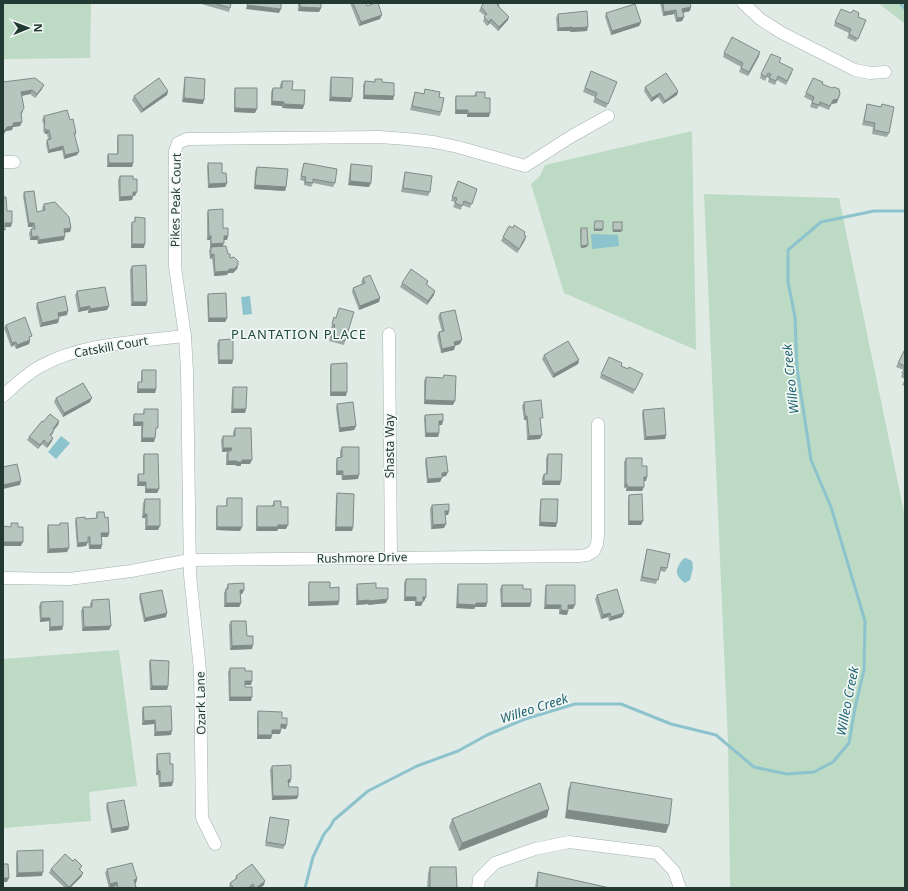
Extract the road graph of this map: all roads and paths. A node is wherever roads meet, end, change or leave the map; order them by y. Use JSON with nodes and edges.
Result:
{"nodes":[{"id":1,"x":743,"y":3,"type":"edge"},
{"id":2,"x":885,"y":72,"type":"dead end"},
{"id":3,"x":608,"y":116,"type":"dead end"},
{"id":4,"x":389,"y":334,"type":"dead end"},
{"id":5,"x":185,"y":336,"type":"junction"},
{"id":6,"x":3,"y":396,"type":"edge"},
{"id":7,"x":598,"y":424,"type":"dead end"},
{"id":8,"x":391,"y":558,"type":"junction"},
{"id":9,"x":190,"y":560,"type":"junction"},
{"id":10,"x":3,"y":578,"type":"edge"},
{"id":11,"x":215,"y":844,"type":"dead end"},
{"id":12,"x":478,"y":888,"type":"edge"},
{"id":13,"x":680,"y":888,"type":"edge"}],
"edges":[{"from":1,"to":2,"type":"street"},
{"from":3,"to":5,"type":"street","name":"Pikes Peak Court"},
{"from":4,"to":8,"type":"street","name":"Shasta Way"},
{"from":5,"to":6,"type":"street","name":"Catskill Court"},
{"from":5,"to":9,"type":"street","name":"Pikes Peak Court"},
{"from":7,"to":8,"type":"street","name":"Rushmore Drive"},
{"from":8,"to":9,"type":"street","name":"Rushmore Drive"},
{"from":9,"to":10,"type":"street","name":"Rushmore Drive"},
{"from":9,"to":11,"type":"street","name":"Ozark Lane"},
{"from":12,"to":13,"type":"street"}]}
